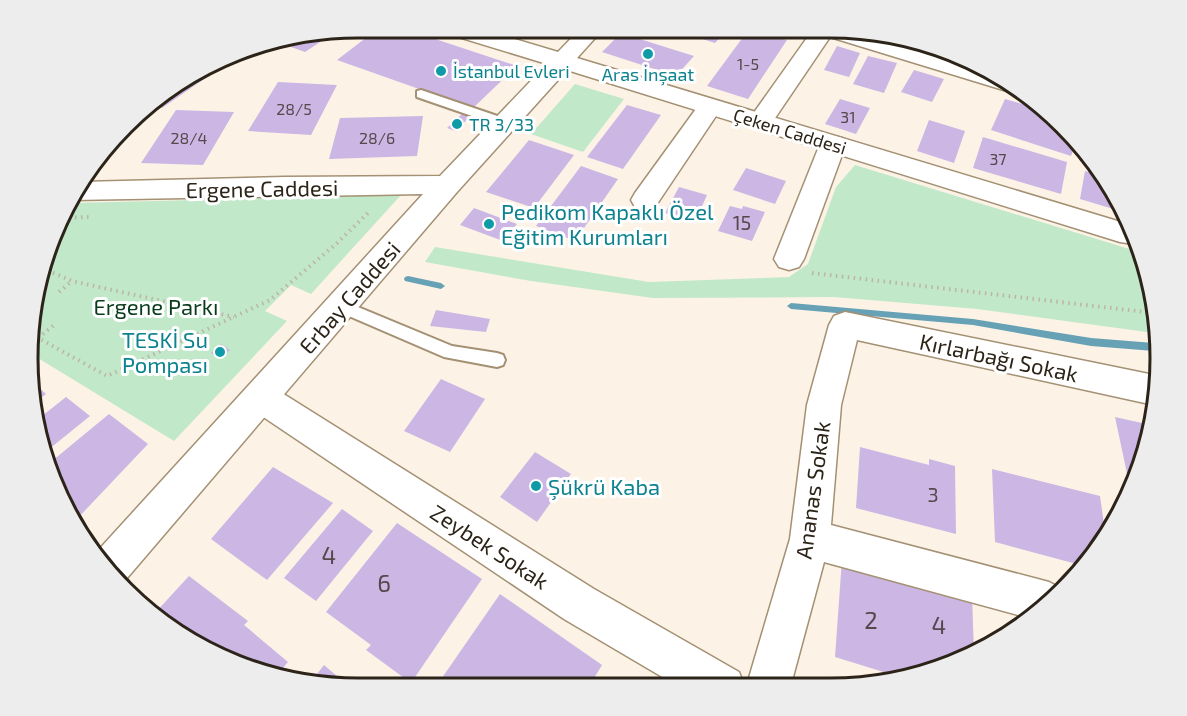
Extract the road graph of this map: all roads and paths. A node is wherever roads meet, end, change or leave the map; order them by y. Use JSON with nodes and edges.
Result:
{"nodes":[{"id":1,"x":486,"y":38,"type":"edge"},
{"id":2,"x":583,"y":38,"type":"edge"},
{"id":3,"x":818,"y":38,"type":"edge"},
{"id":4,"x":861,"y":39,"type":"edge"},
{"id":5,"x":561,"y":61,"type":"junction"},
{"id":6,"x":979,"y":75,"type":"edge"},
{"id":7,"x":421,"y":94,"type":"dead end"},
{"id":8,"x":710,"y":107,"type":"junction"},
{"id":9,"x":760,"y":121,"type":"junction"},
{"id":10,"x":505,"y":123,"type":"junction"},
{"id":11,"x":833,"y":144,"type":"junction"},
{"id":12,"x":447,"y":185,"type":"junction"},
{"id":13,"x":84,"y":192,"type":"edge"},
{"id":14,"x":645,"y":200,"type":"dead end"},
{"id":15,"x":378,"y":202,"type":"dead end"},
{"id":16,"x":1124,"y":233,"type":"edge"},
{"id":17,"x":798,"y":266,"type":"joint"},
{"id":18,"x":49,"y":271,"type":"edge"},
{"id":19,"x":72,"y":281,"type":"junction"},
{"id":20,"x":59,"y":292,"type":"dead end"},
{"id":21,"x":341,"y":306,"type":"junction"},
{"id":22,"x":1146,"y":312,"type":"edge"},
{"id":23,"x":235,"y":317,"type":"junction"},
{"id":24,"x":844,"y":325,"type":"joint"},
{"id":25,"x":54,"y":326,"type":"dead end"},
{"id":26,"x":38,"y":338,"type":"joint"},
{"id":27,"x":497,"y":360,"type":"dead end"},
{"id":28,"x":1148,"y":389,"type":"edge"},
{"id":29,"x":262,"y":398,"type":"junction"},
{"id":30,"x":810,"y":539,"type":"junction"},
{"id":31,"x":113,"y":564,"type":"edge"},
{"id":32,"x":1039,"y":600,"type":"edge"},
{"id":33,"x":706,"y":678,"type":"edge"},
{"id":34,"x":771,"y":678,"type":"edge"}],
"edges":[{"from":1,"to":5,"type":"street","name":"Çeken Caddesi"},
{"from":2,"to":5,"type":"street","name":"Erbay Caddesi"},
{"from":3,"to":9,"type":"street"},
{"from":4,"to":6,"type":"street"},
{"from":5,"to":8,"type":"street","name":"Çeken Caddesi"},
{"from":5,"to":10,"type":"street","name":"Erbay Caddesi"},
{"from":7,"to":10,"type":"lane"},
{"from":8,"to":9,"type":"street","name":"Çeken Caddesi"},
{"from":8,"to":14,"type":"street"},
{"from":9,"to":11,"type":"street","name":"Çeken Caddesi"},
{"from":10,"to":12,"type":"street","name":"Erbay Caddesi"},
{"from":11,"to":16,"type":"street","name":"Çeken Caddesi"},
{"from":11,"to":17,"type":"street"},
{"from":12,"to":13,"type":"street","name":"Ergene Caddesi"},
{"from":12,"to":21,"type":"street","name":"Erbay Caddesi"},
{"from":15,"to":23,"type":"path"},
{"from":17,"to":22,"type":"path"},
{"from":18,"to":19,"type":"path"},
{"from":19,"to":20,"type":"path"},
{"from":19,"to":23,"type":"path"},
{"from":21,"to":27,"type":"lane"},
{"from":21,"to":29,"type":"street","name":"Erbay Caddesi"},
{"from":23,"to":26,"type":"path"},
{"from":24,"to":28,"type":"street","name":"Kırlarbağı Sokak"},
{"from":24,"to":30,"type":"street","name":"Ananas Sokak"},
{"from":25,"to":26,"type":"path"},
{"from":29,"to":31,"type":"street","name":"Erbay Caddesi"},
{"from":29,"to":33,"type":"street","name":"Zeybek Sokak"},
{"from":30,"to":32,"type":"street"},
{"from":30,"to":34,"type":"street","name":"Ananas Sokak"}]}
